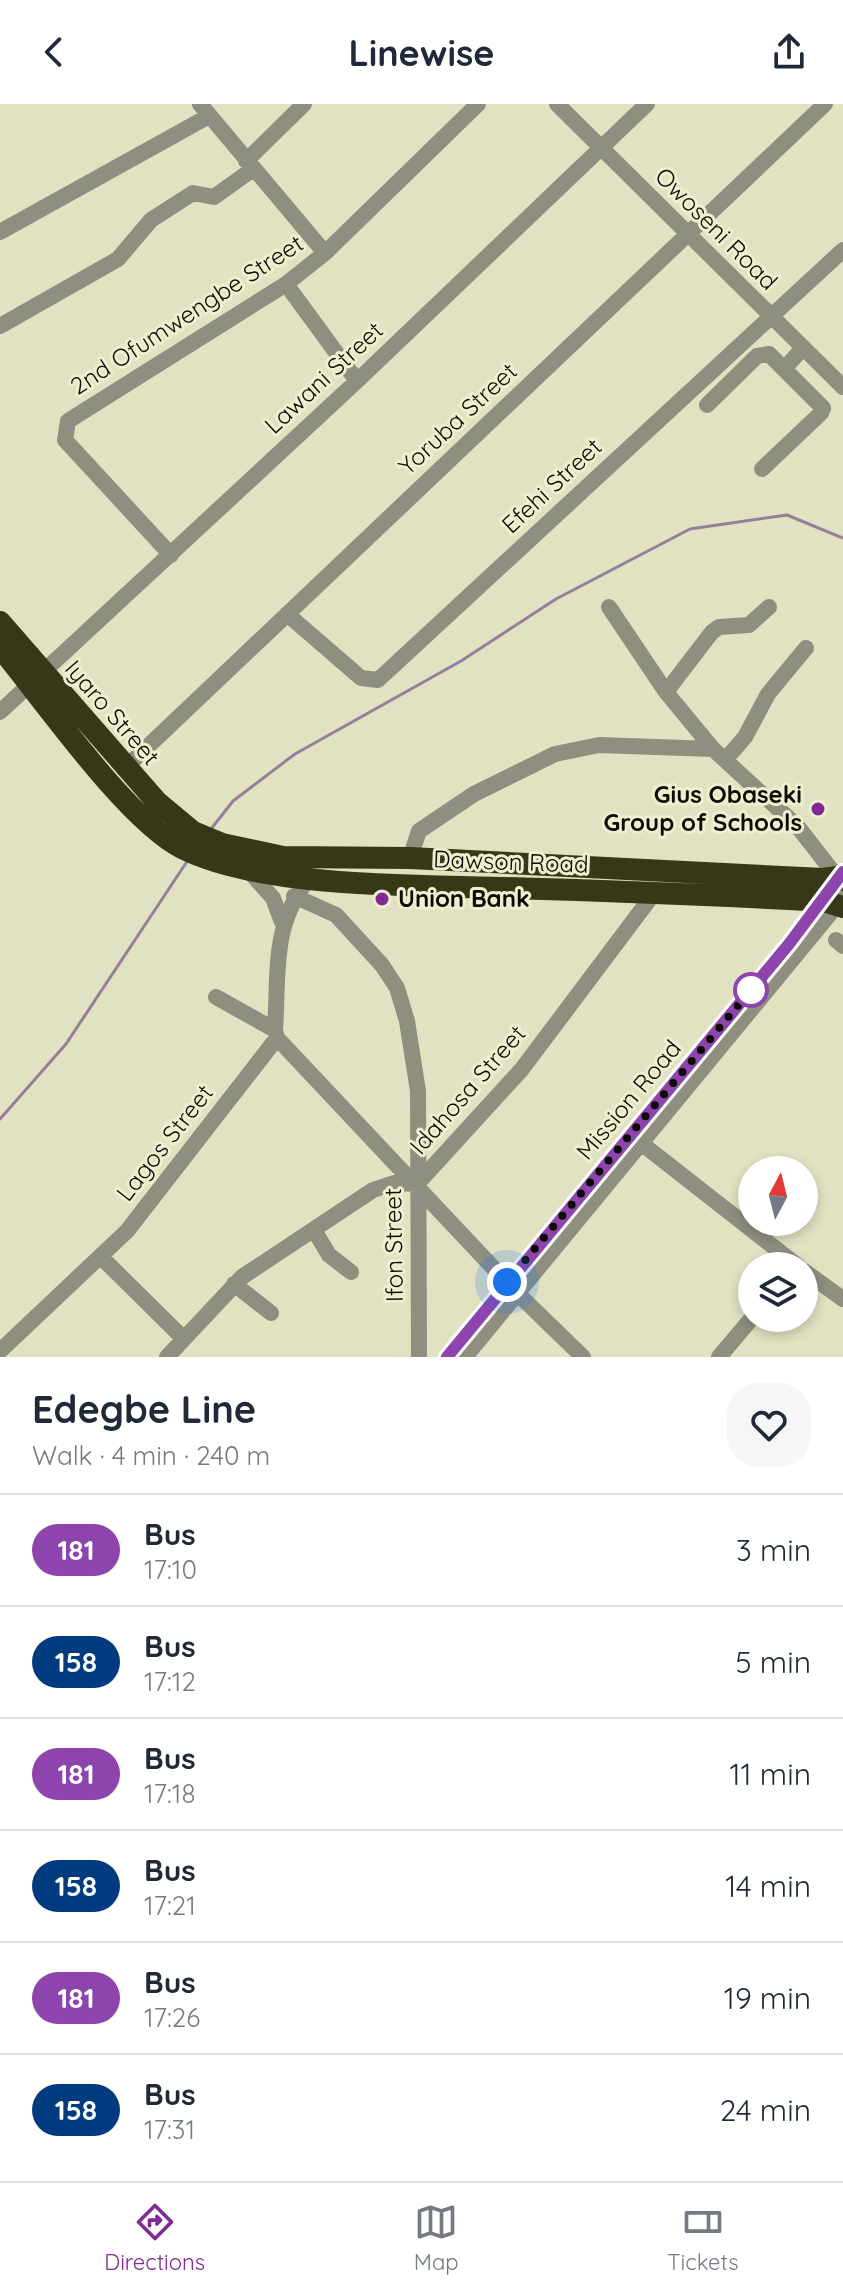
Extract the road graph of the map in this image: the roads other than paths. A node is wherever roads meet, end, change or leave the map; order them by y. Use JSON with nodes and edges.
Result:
{"nodes":[{"id":1,"x":304,"y":104,"type":"edge"},
{"id":2,"x":478,"y":104,"type":"edge"},
{"id":3,"x":557,"y":104,"type":"edge"},
{"id":4,"x":647,"y":104,"type":"edge"},
{"id":5,"x":825,"y":104,"type":"edge"},
{"id":6,"x":204,"y":110,"type":"edge"},
{"id":7,"x":600,"y":148,"type":"junction"},
{"id":8,"x":249,"y":165,"type":"junction"},
{"id":9,"x":0,"y":232,"type":"edge"},
{"id":10,"x":688,"y":234,"type":"junction"},
{"id":11,"x":843,"y":250,"type":"edge"},
{"id":12,"x":325,"y":253,"type":"junction"},
{"id":13,"x":286,"y":284,"type":"junction"},
{"id":14,"x":771,"y":317,"type":"junction"},
{"id":15,"x":0,"y":326,"type":"edge"},
{"id":16,"x":803,"y":348,"type":"junction"},
{"id":17,"x":784,"y":369,"type":"junction"},
{"id":18,"x":357,"y":381,"type":"junction"},
{"id":19,"x":843,"y":387,"type":"edge"},
{"id":20,"x":707,"y":405,"type":"dead end"},
{"id":21,"x":762,"y":469,"type":"dead end"},
{"id":22,"x":171,"y":555,"type":"junction"},
{"id":23,"x":609,"y":607,"type":"dead end"},
{"id":24,"x":769,"y":607,"type":"dead end"},
{"id":25,"x":287,"y":614,"type":"junction"},
{"id":26,"x":0,"y":622,"type":"edge"},
{"id":27,"x":0,"y":647,"type":"edge"},
{"id":28,"x":806,"y":648,"type":"dead end"},
{"id":29,"x":36,"y":678,"type":"junction"},
{"id":30,"x":666,"y":692,"type":"junction"},
{"id":31,"x":0,"y":712,"type":"edge"},
{"id":32,"x":719,"y":754,"type":"junction"},
{"id":33,"x":124,"y":769,"type":"junction"},
{"id":34,"x":187,"y":839,"type":"junction"},
{"id":35,"x":410,"y":858,"type":"junction"},
{"id":36,"x":248,"y":870,"type":"junction"},
{"id":37,"x":310,"y":877,"type":"junction"},
{"id":38,"x":839,"y":891,"type":"edge"},
{"id":39,"x":655,"y":892,"type":"junction"},
{"id":40,"x":294,"y":896,"type":"junction"},
{"id":41,"x":282,"y":922,"type":"junction"},
{"id":42,"x":216,"y":997,"type":"dead end"},
{"id":43,"x":276,"y":1034,"type":"junction"},
{"id":44,"x":641,"y":1143,"type":"junction"},
{"id":45,"x":417,"y":1184,"type":"junction"},
{"id":46,"x":314,"y":1230,"type":"junction"},
{"id":47,"x":779,"y":1252,"type":"edge"},
{"id":48,"x":101,"y":1257,"type":"junction"},
{"id":49,"x":351,"y":1272,"type":"dead end"},
{"id":50,"x":818,"y":1281,"type":"edge"},
{"id":51,"x":234,"y":1284,"type":"junction"},
{"id":52,"x":512,"y":1287,"type":"junction"},
{"id":53,"x":843,"y":1299,"type":"edge"},
{"id":54,"x":271,"y":1313,"type":"dead end"},
{"id":55,"x":740,"y":1332,"type":"edge"},
{"id":56,"x":184,"y":1339,"type":"junction"},
{"id":57,"x":0,"y":1351,"type":"edge"},
{"id":58,"x":167,"y":1357,"type":"edge"},
{"id":59,"x":419,"y":1357,"type":"edge"},
{"id":60,"x":447,"y":1357,"type":"edge"},
{"id":61,"x":465,"y":1357,"type":"edge"},
{"id":62,"x":583,"y":1357,"type":"edge"},
{"id":63,"x":719,"y":1357,"type":"edge"}],
"edges":[{"from":1,"to":8,"type":"street"},
{"from":2,"to":12,"type":"street","name":"2nd Ofumwengbe Street"},
{"from":3,"to":7,"type":"street","name":"Owoseni Road"},
{"from":4,"to":7,"type":"street","name":"Lawani Street"},
{"from":5,"to":10,"type":"street","name":"Yoruba Street"},
{"from":6,"to":8,"type":"street"},
{"from":6,"to":9,"type":"street"},
{"from":7,"to":10,"type":"street","name":"Owoseni Road"},
{"from":7,"to":18,"type":"street","name":"Lawani Street"},
{"from":8,"to":12,"type":"street"},
{"from":8,"to":15,"type":"street"},
{"from":10,"to":14,"type":"street","name":"Owoseni Road"},
{"from":10,"to":25,"type":"street","name":"Yoruba Street"},
{"from":11,"to":14,"type":"street","name":"Efehi Street"},
{"from":12,"to":13,"type":"street","name":"2nd Ofumwengbe Street"},
{"from":13,"to":18,"type":"street"},
{"from":13,"to":22,"type":"street","name":"2nd Ofumwengbe Street"},
{"from":14,"to":16,"type":"street","name":"Owoseni Road"},
{"from":14,"to":25,"type":"street","name":"Efehi Street"},
{"from":16,"to":17,"type":"street"},
{"from":16,"to":19,"type":"street","name":"Owoseni Road"},
{"from":17,"to":20,"type":"street"},
{"from":17,"to":21,"type":"street"},
{"from":18,"to":22,"type":"street","name":"Lawani Street"},
{"from":22,"to":29,"type":"street","name":"Lawani Street"},
{"from":23,"to":30,"type":"street"},
{"from":24,"to":30,"type":"street"},
{"from":25,"to":33,"type":"street","name":"Yoruba Street"},
{"from":26,"to":29,"type":"highway","name":"Iyaro Street"},
{"from":27,"to":29,"type":"highway","name":"Iyaro Street"},
{"from":28,"to":32,"type":"street"},
{"from":29,"to":31,"type":"street","name":"Lawani Street"},
{"from":29,"to":33,"type":"highway","name":"Iyaro Street"},
{"from":29,"to":34,"type":"highway","name":"Iyaro Street"},
{"from":30,"to":32,"type":"street"},
{"from":32,"to":35,"type":"street"},
{"from":32,"to":38,"type":"street"},
{"from":33,"to":34,"type":"highway","name":"Iyaro Street"},
{"from":34,"to":35,"type":"highway","name":"Dawson Road"},
{"from":34,"to":36,"type":"highway","name":"Dawson Road"},
{"from":35,"to":38,"type":"highway","name":"Dawson Road"},
{"from":36,"to":37,"type":"highway","name":"Dawson Road"},
{"from":36,"to":41,"type":"street"},
{"from":37,"to":39,"type":"highway","name":"Dawson Road"},
{"from":37,"to":40,"type":"street"},
{"from":38,"to":39,"type":"highway","name":"Dawson Road"},
{"from":38,"to":44,"type":"street","name":"Mission Road"},
{"from":38,"to":52,"type":"street","name":"Mission Road"},
{"from":39,"to":45,"type":"street","name":"Idahosa Street"},
{"from":40,"to":41,"type":"street"},
{"from":40,"to":45,"type":"street","name":"Ifon Street"},
{"from":41,"to":43,"type":"street"},
{"from":42,"to":43,"type":"street"},
{"from":43,"to":45,"type":"street"},
{"from":43,"to":48,"type":"street","name":"Lagos Street"},
{"from":44,"to":47,"type":"street"},
{"from":44,"to":52,"type":"street","name":"Mission Road"},
{"from":45,"to":46,"type":"street","name":"Idahosa Street"},
{"from":45,"to":52,"type":"street"},
{"from":45,"to":59,"type":"street","name":"Ifon Street"},
{"from":46,"to":49,"type":"street"},
{"from":46,"to":51,"type":"street","name":"Idahosa Street"},
{"from":48,"to":56,"type":"street"},
{"from":48,"to":57,"type":"street","name":"Lagos Street"},
{"from":50,"to":53,"type":"street"},
{"from":51,"to":54,"type":"street"},
{"from":51,"to":56,"type":"street","name":"Idahosa Street"},
{"from":52,"to":60,"type":"street","name":"Mission Road"},
{"from":52,"to":61,"type":"street","name":"Mission Road"},
{"from":52,"to":62,"type":"street"},
{"from":55,"to":63,"type":"street"},
{"from":56,"to":58,"type":"street","name":"Idahosa Street"}]}
